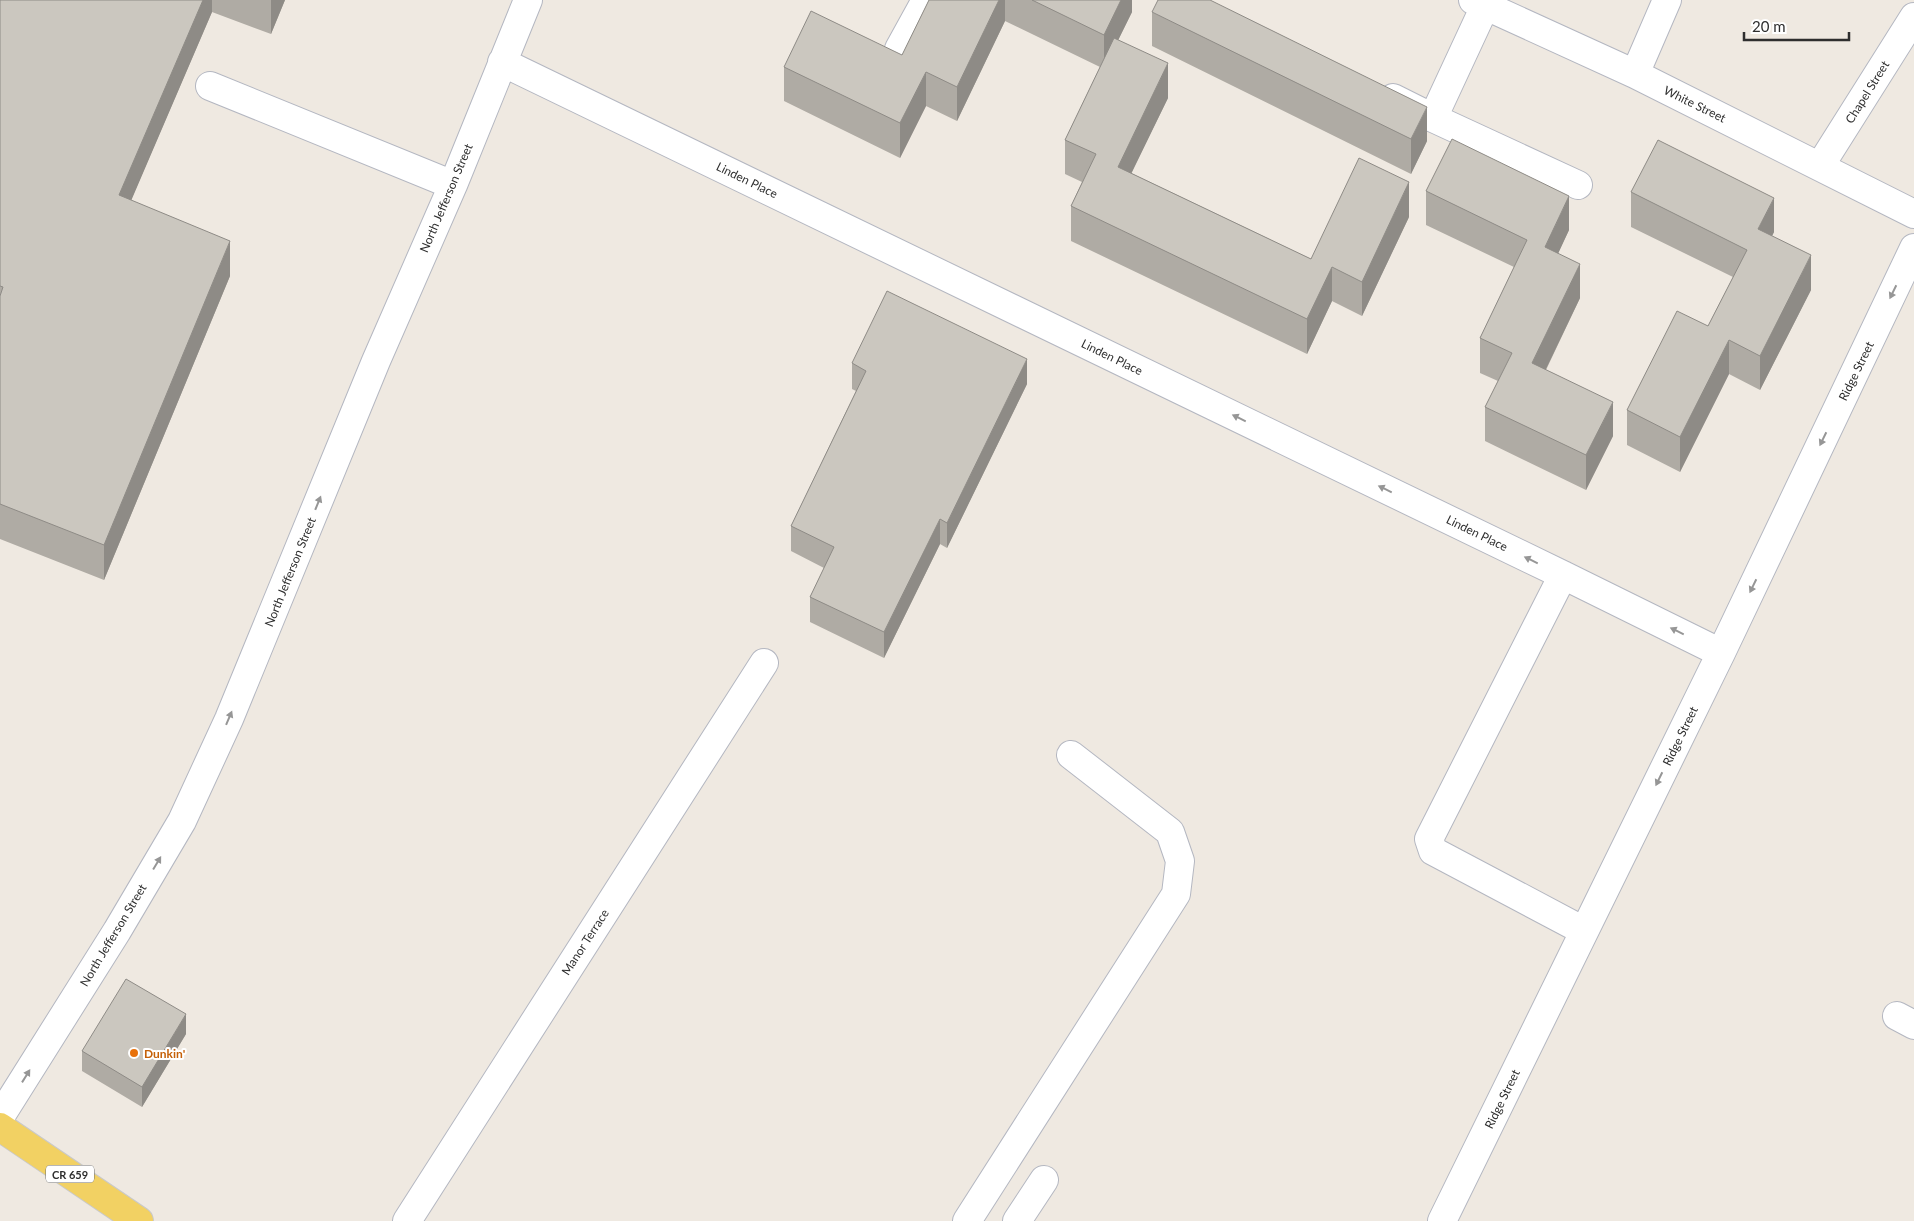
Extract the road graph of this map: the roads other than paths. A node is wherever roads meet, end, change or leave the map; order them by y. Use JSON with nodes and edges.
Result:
{"nodes":[{"id":1,"x":528,"y":0,"type":"edge"},
{"id":2,"x":926,"y":0,"type":"edge"},
{"id":3,"x":1667,"y":0,"type":"edge"},
{"id":4,"x":1479,"y":3,"type":"edge"},
{"id":5,"x":1914,"y":18,"type":"edge"},
{"id":6,"x":899,"y":49,"type":"dead end"},
{"id":7,"x":502,"y":62,"type":"junction"},
{"id":8,"x":1635,"y":74,"type":"junction"},
{"id":9,"x":210,"y":86,"type":"dead end"},
{"id":10,"x":1372,"y":87,"type":"edge"},
{"id":11,"x":1433,"y":118,"type":"junction"},
{"id":12,"x":1820,"y":166,"type":"junction"},
{"id":13,"x":453,"y":185,"type":"junction"},
{"id":14,"x":1578,"y":185,"type":"dead end"},
{"id":15,"x":1914,"y":214,"type":"edge"},
{"id":16,"x":1914,"y":248,"type":"edge"},
{"id":17,"x":1563,"y":575,"type":"junction"},
{"id":18,"x":1721,"y":653,"type":"junction"},
{"id":19,"x":764,"y":662,"type":"dead end"},
{"id":20,"x":1071,"y":755,"type":"dead end"},
{"id":21,"x":1584,"y":932,"type":"junction"},
{"id":22,"x":0,"y":1118,"type":"edge"},
{"id":23,"x":0,"y":1127,"type":"edge"},
{"id":24,"x":1044,"y":1180,"type":"dead end"},
{"id":25,"x":140,"y":1221,"type":"edge"},
{"id":26,"x":407,"y":1221,"type":"edge"},
{"id":27,"x":967,"y":1221,"type":"edge"},
{"id":28,"x":1018,"y":1221,"type":"edge"},
{"id":29,"x":1442,"y":1221,"type":"edge"}],
"edges":[{"from":1,"to":7,"type":"street","name":"North Jefferson Street"},
{"from":2,"to":6,"type":"street"},
{"from":3,"to":8,"type":"street"},
{"from":4,"to":8,"type":"street","name":"White Street"},
{"from":4,"to":11,"type":"street"},
{"from":5,"to":12,"type":"street","name":"Chapel Street"},
{"from":7,"to":13,"type":"street","name":"North Jefferson Street"},
{"from":17,"to":7,"type":"street","name":"Linden Place","one_way":true},
{"from":8,"to":12,"type":"street","name":"White Street"},
{"from":9,"to":13,"type":"street"},
{"from":10,"to":11,"type":"street"},
{"from":11,"to":14,"type":"street"},
{"from":12,"to":15,"type":"street","name":"White Street"},
{"from":22,"to":13,"type":"street","name":"North Jefferson Street","one_way":true},
{"from":16,"to":18,"type":"street","name":"Ridge Street","one_way":true},
{"from":18,"to":17,"type":"street","name":"Linden Place","one_way":true},
{"from":17,"to":21,"type":"street"},
{"from":18,"to":21,"type":"street","name":"Ridge Street","one_way":true},
{"from":19,"to":26,"type":"street","name":"Manor Terrace"},
{"from":20,"to":27,"type":"street"},
{"from":21,"to":29,"type":"street","name":"Ridge Street"},
{"from":23,"to":25,"type":"main road","number":"CR 659"},
{"from":24,"to":28,"type":"street"}]}
